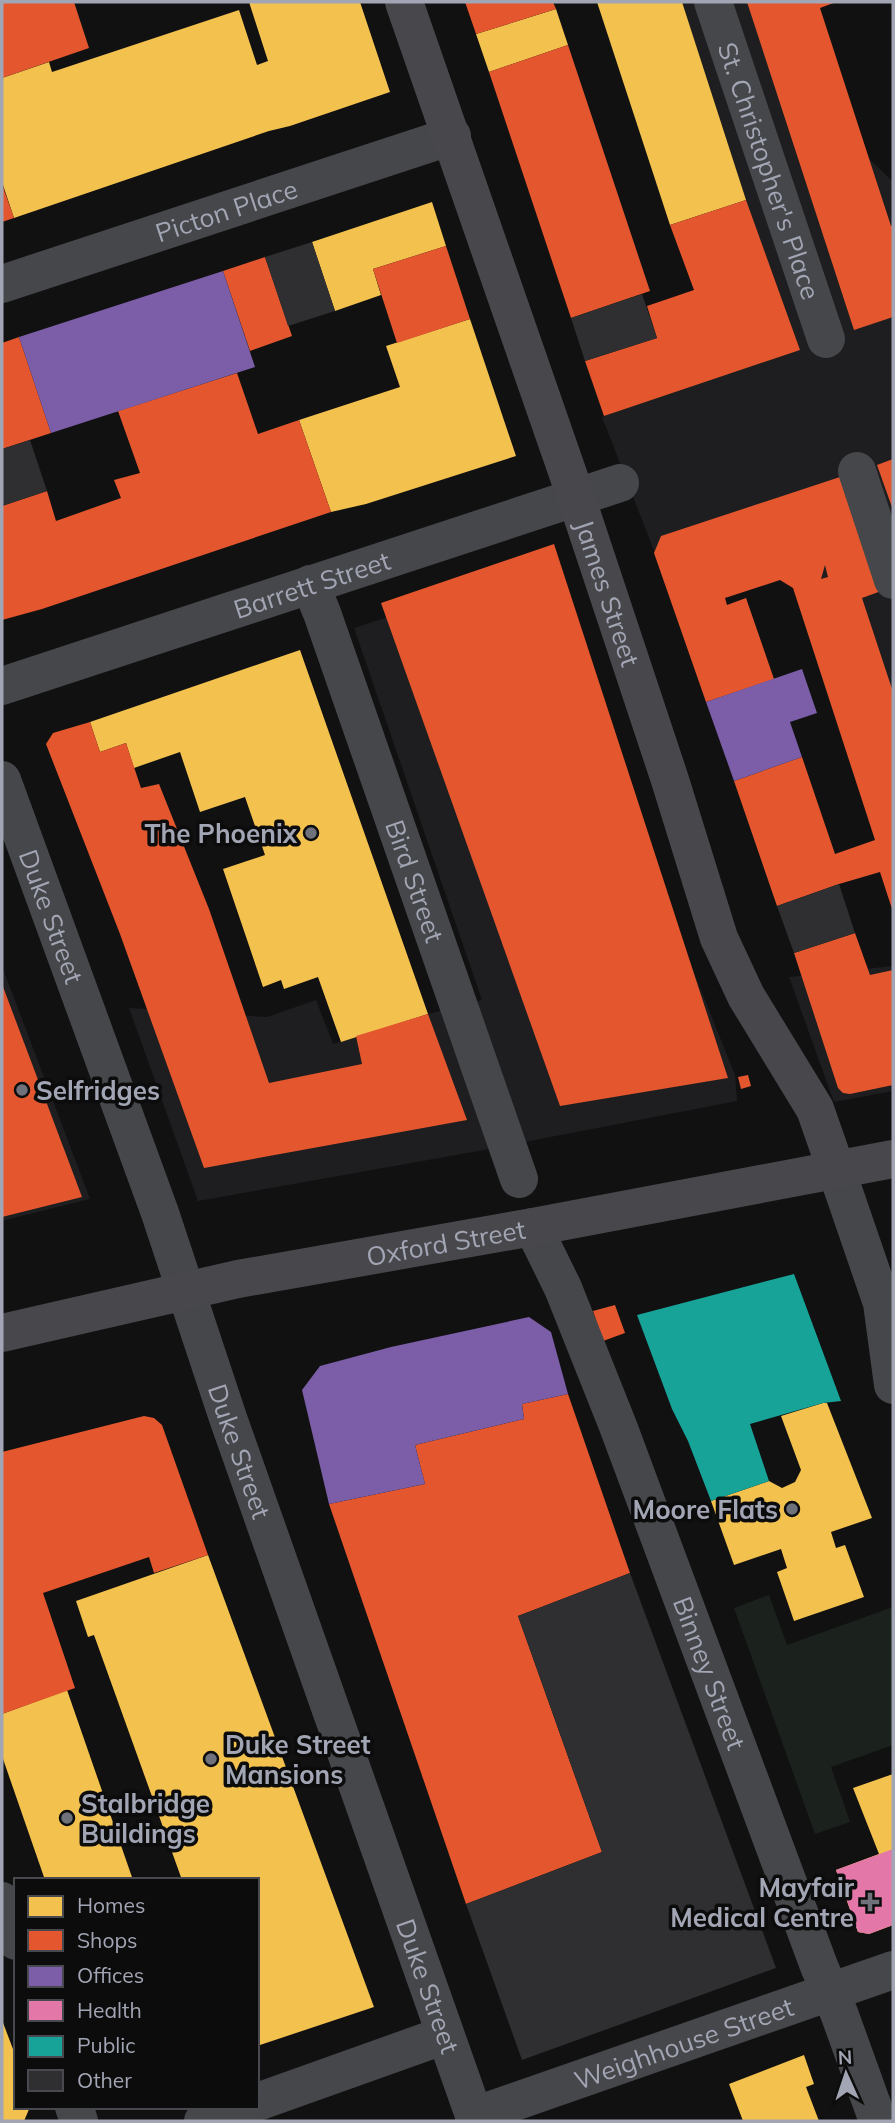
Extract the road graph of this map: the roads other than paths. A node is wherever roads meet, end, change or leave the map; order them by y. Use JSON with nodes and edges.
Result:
{"nodes":[{"id":1,"x":404,"y":2,"type":"edge"},
{"id":2,"x":713,"y":2,"type":"edge"},
{"id":3,"x":452,"y":136,"type":"junction"},
{"id":4,"x":2,"y":284,"type":"edge"},
{"id":5,"x":827,"y":339,"type":"dead end"},
{"id":6,"x":857,"y":471,"type":"dead end"},
{"id":7,"x":620,"y":483,"type":"dead end"},
{"id":8,"x":576,"y":496,"type":"junction"},
{"id":9,"x":893,"y":580,"type":"edge"},
{"id":10,"x":316,"y":599,"type":"junction"},
{"id":11,"x":2,"y":686,"type":"edge"},
{"id":12,"x":2,"y":780,"type":"edge"},
{"id":13,"x":893,"y":1159,"type":"edge"},
{"id":14,"x":836,"y":1170,"type":"junction"},
{"id":15,"x":519,"y":1179,"type":"dead end"},
{"id":16,"x":533,"y":1227,"type":"junction"},
{"id":17,"x":186,"y":1290,"type":"junction"},
{"id":18,"x":2,"y":1334,"type":"edge"},
{"id":19,"x":893,"y":1385,"type":"edge"},
{"id":20,"x":2,"y":1901,"type":"edge"},
{"id":21,"x":14,"y":1935,"type":"edge"},
{"id":22,"x":893,"y":1970,"type":"edge"},
{"id":23,"x":830,"y":1992,"type":"junction"},
{"id":24,"x":445,"y":2035,"type":"junction"},
{"id":25,"x":259,"y":2101,"type":"edge"},
{"id":26,"x":237,"y":2109,"type":"edge"},
{"id":27,"x":475,"y":2118,"type":"edge"},
{"id":28,"x":203,"y":2121,"type":"edge"},
{"id":29,"x":878,"y":2121,"type":"edge"}],
"edges":[{"from":1,"to":3,"type":"main road","name":"James Street"},
{"from":2,"to":5,"type":"street","name":"St. Christopher's Place"},
{"from":3,"to":4,"type":"street","name":"Picton Place"},
{"from":3,"to":8,"type":"main road","name":"James Street"},
{"from":6,"to":9,"type":"street"},
{"from":7,"to":8,"type":"street","name":"Barrett Street"},
{"from":8,"to":10,"type":"street","name":"Barrett Street"},
{"from":8,"to":14,"type":"main road","name":"James Street"},
{"from":10,"to":11,"type":"street","name":"Barrett Street"},
{"from":10,"to":15,"type":"street","name":"Bird Street"},
{"from":12,"to":17,"type":"street","name":"Duke Street"},
{"from":13,"to":14,"type":"main road","name":"Oxford Street"},
{"from":14,"to":16,"type":"main road","name":"Oxford Street"},
{"from":14,"to":19,"type":"street"},
{"from":16,"to":17,"type":"main road","name":"Oxford Street"},
{"from":16,"to":23,"type":"street","name":"Binney Street"},
{"from":17,"to":18,"type":"main road","name":"Oxford Street"},
{"from":17,"to":24,"type":"street","name":"Duke Street"},
{"from":20,"to":21,"type":"street"},
{"from":22,"to":23,"type":"street","name":"Weighhouse Street"},
{"from":23,"to":27,"type":"street","name":"Weighhouse Street"},
{"from":23,"to":29,"type":"street","name":"Binney Street"},
{"from":24,"to":25,"type":"street"},
{"from":24,"to":27,"type":"street","name":"Duke Street"},
{"from":26,"to":28,"type":"street"}]}
